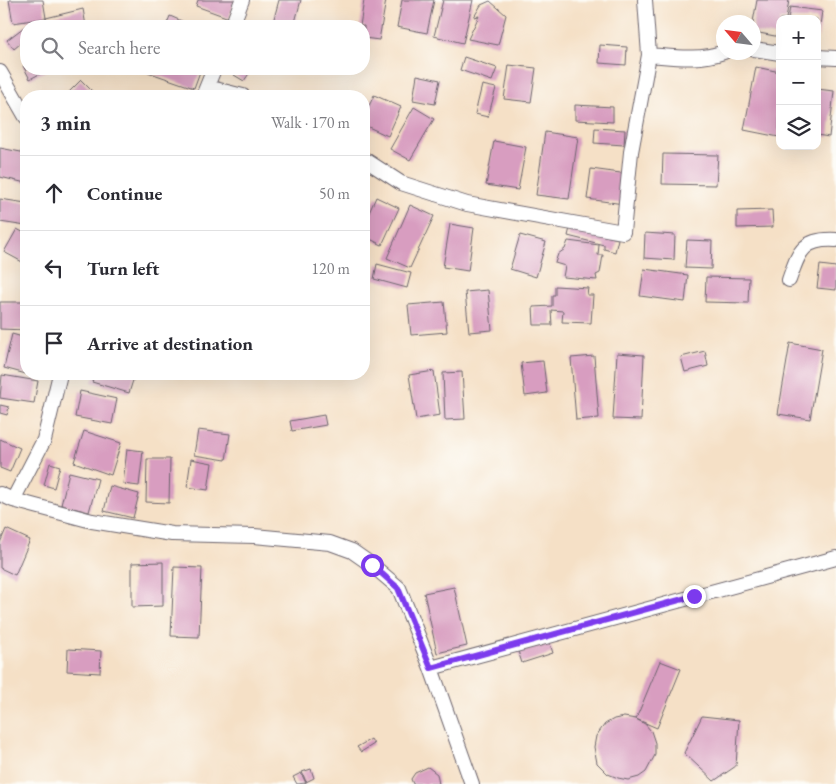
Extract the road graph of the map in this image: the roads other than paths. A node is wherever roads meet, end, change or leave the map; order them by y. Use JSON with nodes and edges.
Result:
{"nodes":[{"id":1,"x":242,"y":0,"type":"edge"},
{"id":2,"x":644,"y":0,"type":"edge"},
{"id":3,"x":234,"y":20,"type":"edge"},
{"id":4,"x":761,"y":50,"type":"edge"},
{"id":5,"x":776,"y":52,"type":"edge"},
{"id":6,"x":649,"y":55,"type":"junction"},
{"id":7,"x":716,"y":55,"type":"edge"},
{"id":8,"x":821,"y":56,"type":"edge"},
{"id":9,"x":836,"y":58,"type":"edge"},
{"id":10,"x":0,"y":72,"type":"edge"},
{"id":11,"x":212,"y":75,"type":"edge"},
{"id":12,"x":205,"y":90,"type":"edge"},
{"id":13,"x":20,"y":107,"type":"edge"},
{"id":14,"x":370,"y":163,"type":"edge"},
{"id":15,"x":836,"y":240,"type":"edge"},
{"id":16,"x":789,"y":280,"type":"dead end"},
{"id":17,"x":59,"y":380,"type":"edge"},
{"id":18,"x":0,"y":494,"type":"edge"},
{"id":19,"x":13,"y":500,"type":"junction"},
{"id":20,"x":836,"y":558,"type":"edge"},
{"id":21,"x":431,"y":668,"type":"junction"},
{"id":22,"x":472,"y":784,"type":"edge"}],
"edges":[{"from":1,"to":3,"type":"street"},
{"from":2,"to":6,"type":"street"},
{"from":4,"to":5,"type":"street"},
{"from":6,"to":7,"type":"street"},
{"from":6,"to":14,"type":"street"},
{"from":8,"to":9,"type":"street"},
{"from":10,"to":13,"type":"street"},
{"from":11,"to":12,"type":"street"},
{"from":15,"to":16,"type":"street"},
{"from":17,"to":19,"type":"street"},
{"from":18,"to":19,"type":"street"},
{"from":19,"to":21,"type":"street"},
{"from":20,"to":21,"type":"street"},
{"from":21,"to":22,"type":"street"}]}
